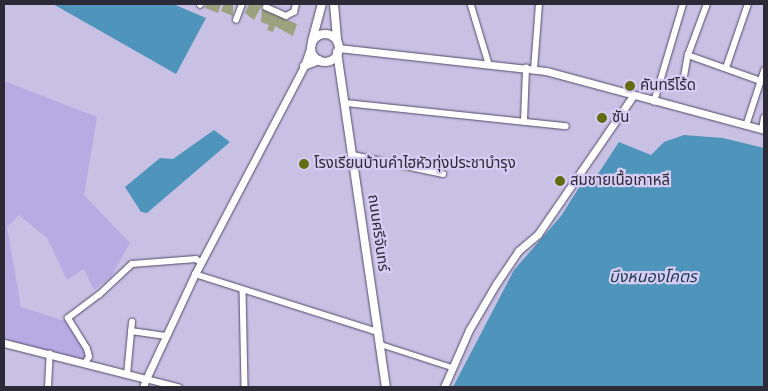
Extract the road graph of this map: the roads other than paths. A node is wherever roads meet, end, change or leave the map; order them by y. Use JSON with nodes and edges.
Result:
{"nodes":[{"id":1,"x":242,"y":4,"type":"edge"},
{"id":2,"x":296,"y":4,"type":"edge"},
{"id":3,"x":322,"y":4,"type":"edge"},
{"id":4,"x":334,"y":4,"type":"edge"},
{"id":5,"x":471,"y":4,"type":"edge"},
{"id":6,"x":539,"y":4,"type":"edge"},
{"id":7,"x":683,"y":4,"type":"edge"},
{"id":8,"x":708,"y":4,"type":"edge"},
{"id":9,"x":748,"y":4,"type":"edge"},
{"id":10,"x":266,"y":7,"type":"dead end"},
{"id":11,"x":236,"y":20,"type":"dead end"},
{"id":12,"x":312,"y":43,"type":"junction"},
{"id":13,"x":338,"y":47,"type":"junction"},
{"id":14,"x":688,"y":55,"type":"junction"},
{"id":15,"x":318,"y":60,"type":"junction"},
{"id":16,"x":329,"y":61,"type":"junction"},
{"id":17,"x":488,"y":64,"type":"junction"},
{"id":18,"x":304,"y":66,"type":"junction"},
{"id":19,"x":526,"y":68,"type":"junction"},
{"id":20,"x":726,"y":68,"type":"junction"},
{"id":21,"x":534,"y":70,"type":"junction"},
{"id":22,"x":764,"y":71,"type":"edge"},
{"id":23,"x":341,"y":73,"type":"junction"},
{"id":24,"x":763,"y":81,"type":"edge"},
{"id":25,"x":682,"y":88,"type":"dead end"},
{"id":26,"x":633,"y":96,"type":"junction"},
{"id":27,"x":346,"y":103,"type":"junction"},
{"id":28,"x":654,"y":103,"type":"junction"},
{"id":29,"x":764,"y":118,"type":"edge"},
{"id":30,"x":524,"y":121,"type":"junction"},
{"id":31,"x":566,"y":126,"type":"dead end"},
{"id":32,"x":746,"y":126,"type":"junction"},
{"id":33,"x":763,"y":130,"type":"edge"},
{"id":34,"x":353,"y":156,"type":"junction"},
{"id":35,"x":443,"y":174,"type":"dead end"},
{"id":36,"x":201,"y":262,"type":"junction"},
{"id":37,"x":195,"y":274,"type":"junction"},
{"id":38,"x":243,"y":290,"type":"junction"},
{"id":39,"x":132,"y":322,"type":"dead end"},
{"id":40,"x":131,"y":331,"type":"junction"},
{"id":41,"x":378,"y":332,"type":"junction"},
{"id":42,"x":166,"y":336,"type":"junction"},
{"id":43,"x":4,"y":343,"type":"edge"},
{"id":44,"x":380,"y":344,"type":"junction"},
{"id":45,"x":50,"y":354,"type":"junction"},
{"id":46,"x":85,"y":363,"type":"junction"},
{"id":47,"x":451,"y":367,"type":"junction"},
{"id":48,"x":127,"y":375,"type":"junction"},
{"id":49,"x":146,"y":379,"type":"junction"},
{"id":50,"x":48,"y":387,"type":"edge"},
{"id":51,"x":143,"y":387,"type":"edge"},
{"id":52,"x":180,"y":387,"type":"edge"},
{"id":53,"x":246,"y":387,"type":"edge"},
{"id":54,"x":386,"y":387,"type":"edge"},
{"id":55,"x":444,"y":387,"type":"edge"}],
"edges":[{"from":1,"to":11,"type":"street"},
{"from":2,"to":10,"type":"street"},
{"from":3,"to":12,"type":"main road"},
{"from":4,"to":13,"type":"main road","name":"ถนนศรีจันทร์"},
{"from":5,"to":17,"type":"street"},
{"from":6,"to":21,"type":"street"},
{"from":7,"to":28,"type":"street"},
{"from":8,"to":14,"type":"street"},
{"from":9,"to":20,"type":"street"},
{"from":12,"to":13,"type":"main road"},
{"from":12,"to":15,"type":"main road"},
{"from":12,"to":18,"type":"street"},
{"from":13,"to":16,"type":"main road"},
{"from":13,"to":17,"type":"street"},
{"from":13,"to":23,"type":"main road","name":"ถนนศรีจันทร์"},
{"from":14,"to":20,"type":"street"},
{"from":14,"to":25,"type":"street"},
{"from":15,"to":16,"type":"main road"},
{"from":15,"to":18,"type":"main road"},
{"from":16,"to":23,"type":"main road"},
{"from":17,"to":19,"type":"street"},
{"from":18,"to":36,"type":"street"},
{"from":19,"to":21,"type":"street"},
{"from":19,"to":30,"type":"street"},
{"from":20,"to":24,"type":"street"},
{"from":21,"to":26,"type":"street"},
{"from":22,"to":24,"type":"street"},
{"from":23,"to":27,"type":"main road","name":"ถนนศรีจันทร์"},
{"from":24,"to":32,"type":"street"},
{"from":26,"to":28,"type":"street"},
{"from":26,"to":47,"type":"street"},
{"from":27,"to":30,"type":"street"},
{"from":27,"to":34,"type":"main road","name":"ถนนศรีจันทร์"},
{"from":28,"to":32,"type":"street"},
{"from":29,"to":33,"type":"street"},
{"from":30,"to":31,"type":"street"},
{"from":32,"to":33,"type":"street"},
{"from":34,"to":35,"type":"street"},
{"from":34,"to":41,"type":"main road","name":"ถนนศรีจันทร์"},
{"from":36,"to":37,"type":"street"},
{"from":36,"to":46,"type":"street"},
{"from":37,"to":38,"type":"street"},
{"from":37,"to":42,"type":"street"},
{"from":38,"to":41,"type":"street"},
{"from":38,"to":53,"type":"street"},
{"from":39,"to":40,"type":"street"},
{"from":40,"to":42,"type":"street"},
{"from":40,"to":48,"type":"street"},
{"from":41,"to":44,"type":"main road","name":"ถนนศรีจันทร์"},
{"from":42,"to":49,"type":"street"},
{"from":43,"to":45,"type":"street"},
{"from":44,"to":47,"type":"street"},
{"from":44,"to":54,"type":"main road","name":"ถนนศรีจันทร์"},
{"from":45,"to":46,"type":"street"},
{"from":45,"to":50,"type":"street"},
{"from":46,"to":48,"type":"street"},
{"from":47,"to":55,"type":"street"},
{"from":48,"to":49,"type":"street"},
{"from":49,"to":51,"type":"street"},
{"from":49,"to":52,"type":"street"}]}
